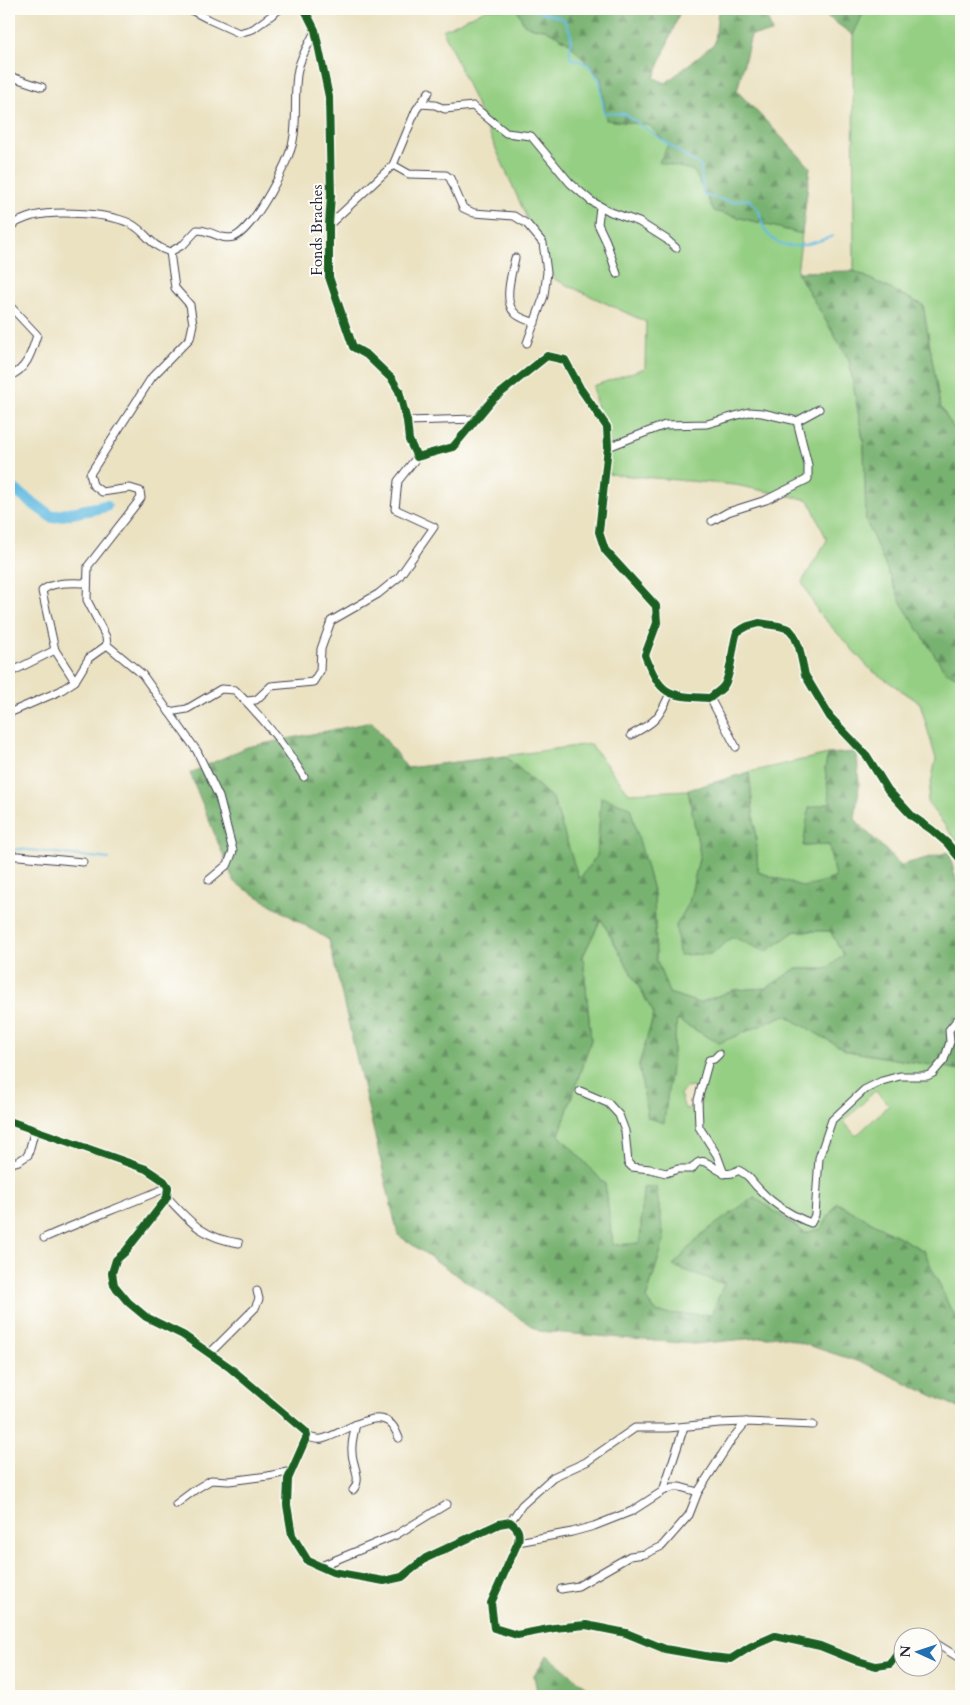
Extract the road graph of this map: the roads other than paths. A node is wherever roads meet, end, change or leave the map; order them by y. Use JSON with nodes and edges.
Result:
{"nodes":[{"id":1,"x":189,"y":9,"type":"edge"},
{"id":2,"x":280,"y":9,"type":"edge"},
{"id":3,"x":303,"y":9,"type":"edge"},
{"id":4,"x":316,"y":30,"type":"junction"},
{"id":5,"x":9,"y":76,"type":"edge"},
{"id":6,"x":42,"y":87,"type":"dead end"},
{"id":7,"x":429,"y":92,"type":"dead end"},
{"id":8,"x":420,"y":104,"type":"junction"},
{"id":9,"x":392,"y":164,"type":"junction"},
{"id":10,"x":600,"y":207,"type":"junction"},
{"id":11,"x":329,"y":225,"type":"junction"},
{"id":12,"x":9,"y":227,"type":"edge"},
{"id":13,"x":676,"y":248,"type":"dead end"},
{"id":14,"x":170,"y":252,"type":"junction"},
{"id":15,"x":515,"y":258,"type":"dead end"},
{"id":16,"x":617,"y":274,"type":"dead end"},
{"id":17,"x":9,"y":305,"type":"edge"},
{"id":18,"x":535,"y":323,"type":"junction"},
{"id":19,"x":527,"y":343,"type":"dead end"},
{"id":20,"x":9,"y":376,"type":"edge"},
{"id":21,"x":819,"y":409,"type":"dead end"},
{"id":22,"x":476,"y":418,"type":"junction"},
{"id":23,"x":407,"y":421,"type":"junction"},
{"id":24,"x":797,"y":422,"type":"junction"},
{"id":25,"x":608,"y":447,"type":"junction"},
{"id":26,"x":417,"y":457,"type":"junction"},
{"id":27,"x":712,"y":521,"type":"dead end"},
{"id":28,"x":87,"y":582,"type":"junction"},
{"id":29,"x":106,"y":644,"type":"junction"},
{"id":30,"x":55,"y":650,"type":"junction"},
{"id":31,"x":9,"y":673,"type":"edge"},
{"id":32,"x":74,"y":680,"type":"junction"},
{"id":33,"x":670,"y":693,"type":"junction"},
{"id":34,"x":710,"y":698,"type":"junction"},
{"id":35,"x":247,"y":701,"type":"junction"},
{"id":36,"x":169,"y":712,"type":"junction"},
{"id":37,"x":9,"y":713,"type":"edge"},
{"id":38,"x":631,"y":735,"type":"dead end"},
{"id":39,"x":736,"y":747,"type":"dead end"},
{"id":40,"x":304,"y":778,"type":"dead end"},
{"id":41,"x":9,"y":856,"type":"edge"},
{"id":42,"x":961,"y":860,"type":"edge"},
{"id":43,"x":83,"y":862,"type":"dead end"},
{"id":44,"x":209,"y":880,"type":"dead end"},
{"id":45,"x":961,"y":1022,"type":"edge"},
{"id":46,"x":719,"y":1054,"type":"dead end"},
{"id":47,"x":580,"y":1091,"type":"dead end"},
{"id":48,"x":9,"y":1121,"type":"edge"},
{"id":49,"x":35,"y":1129,"type":"junction"},
{"id":50,"x":9,"y":1164,"type":"edge"},
{"id":51,"x":724,"y":1174,"type":"junction"},
{"id":52,"x":168,"y":1187,"type":"junction"},
{"id":53,"x":167,"y":1197,"type":"junction"},
{"id":54,"x":44,"y":1238,"type":"dead end"},
{"id":55,"x":239,"y":1243,"type":"dead end"},
{"id":56,"x":257,"y":1291,"type":"dead end"},
{"id":57,"x":209,"y":1354,"type":"junction"},
{"id":58,"x":746,"y":1422,"type":"junction"},
{"id":59,"x":356,"y":1424,"type":"junction"},
{"id":60,"x":813,"y":1425,"type":"dead end"},
{"id":61,"x":684,"y":1427,"type":"junction"},
{"id":62,"x":307,"y":1436,"type":"junction"},
{"id":63,"x":399,"y":1438,"type":"dead end"},
{"id":64,"x":292,"y":1470,"type":"junction"},
{"id":65,"x":353,"y":1490,"type":"dead end"},
{"id":66,"x":663,"y":1491,"type":"junction"},
{"id":67,"x":698,"y":1492,"type":"junction"},
{"id":68,"x":176,"y":1504,"type":"dead end"},
{"id":69,"x":446,"y":1504,"type":"dead end"},
{"id":70,"x":510,"y":1522,"type":"junction"},
{"id":71,"x":518,"y":1542,"type":"junction"},
{"id":72,"x":321,"y":1566,"type":"junction"},
{"id":73,"x":562,"y":1589,"type":"dead end"},
{"id":74,"x":942,"y":1647,"type":"edge"},
{"id":75,"x":961,"y":1659,"type":"edge"},
{"id":76,"x":892,"y":1661,"type":"edge"}],
"edges":[{"from":1,"to":2,"type":"street"},
{"from":3,"to":4,"type":"street","name":"Fonds Braches"},
{"from":4,"to":11,"type":"street","name":"Fonds Braches"},
{"from":4,"to":14,"type":"street"},
{"from":5,"to":6,"type":"street"},
{"from":7,"to":8,"type":"street"},
{"from":8,"to":9,"type":"street"},
{"from":8,"to":10,"type":"street"},
{"from":9,"to":11,"type":"street"},
{"from":9,"to":18,"type":"street"},
{"from":10,"to":13,"type":"street"},
{"from":10,"to":16,"type":"street"},
{"from":11,"to":23,"type":"street","name":"Fonds Braches"},
{"from":12,"to":14,"type":"street"},
{"from":14,"to":28,"type":"street"},
{"from":15,"to":18,"type":"street"},
{"from":17,"to":20,"type":"street"},
{"from":18,"to":19,"type":"street"},
{"from":21,"to":24,"type":"street"},
{"from":22,"to":23,"type":"street"},
{"from":22,"to":25,"type":"street"},
{"from":22,"to":26,"type":"street"},
{"from":23,"to":26,"type":"street","name":"Fonds Braches"},
{"from":24,"to":25,"type":"street"},
{"from":24,"to":27,"type":"street"},
{"from":25,"to":33,"type":"street"},
{"from":26,"to":35,"type":"street"},
{"from":28,"to":29,"type":"street"},
{"from":28,"to":30,"type":"street"},
{"from":29,"to":32,"type":"street"},
{"from":29,"to":36,"type":"street"},
{"from":30,"to":31,"type":"street"},
{"from":30,"to":32,"type":"street"},
{"from":32,"to":37,"type":"street"},
{"from":33,"to":34,"type":"street"},
{"from":33,"to":38,"type":"street"},
{"from":34,"to":39,"type":"street"},
{"from":34,"to":42,"type":"street"},
{"from":35,"to":36,"type":"street"},
{"from":35,"to":40,"type":"street"},
{"from":36,"to":44,"type":"street"},
{"from":41,"to":43,"type":"street"},
{"from":45,"to":51,"type":"street"},
{"from":46,"to":51,"type":"street"},
{"from":47,"to":51,"type":"street"},
{"from":48,"to":49,"type":"street"},
{"from":49,"to":50,"type":"street"},
{"from":49,"to":52,"type":"street"},
{"from":52,"to":53,"type":"street"},
{"from":52,"to":54,"type":"street"},
{"from":53,"to":55,"type":"street"},
{"from":53,"to":57,"type":"street"},
{"from":56,"to":57,"type":"street"},
{"from":57,"to":62,"type":"street"},
{"from":58,"to":60,"type":"street"},
{"from":58,"to":61,"type":"street"},
{"from":58,"to":67,"type":"street"},
{"from":59,"to":62,"type":"street"},
{"from":59,"to":63,"type":"street"},
{"from":59,"to":65,"type":"street"},
{"from":61,"to":66,"type":"street"},
{"from":61,"to":70,"type":"street"},
{"from":62,"to":64,"type":"street"},
{"from":64,"to":68,"type":"street"},
{"from":64,"to":72,"type":"street"},
{"from":66,"to":67,"type":"street"},
{"from":66,"to":71,"type":"street"},
{"from":67,"to":73,"type":"street"},
{"from":69,"to":72,"type":"street"},
{"from":70,"to":71,"type":"street"},
{"from":70,"to":72,"type":"street"},
{"from":71,"to":76,"type":"street"},
{"from":74,"to":75,"type":"street"}]}
